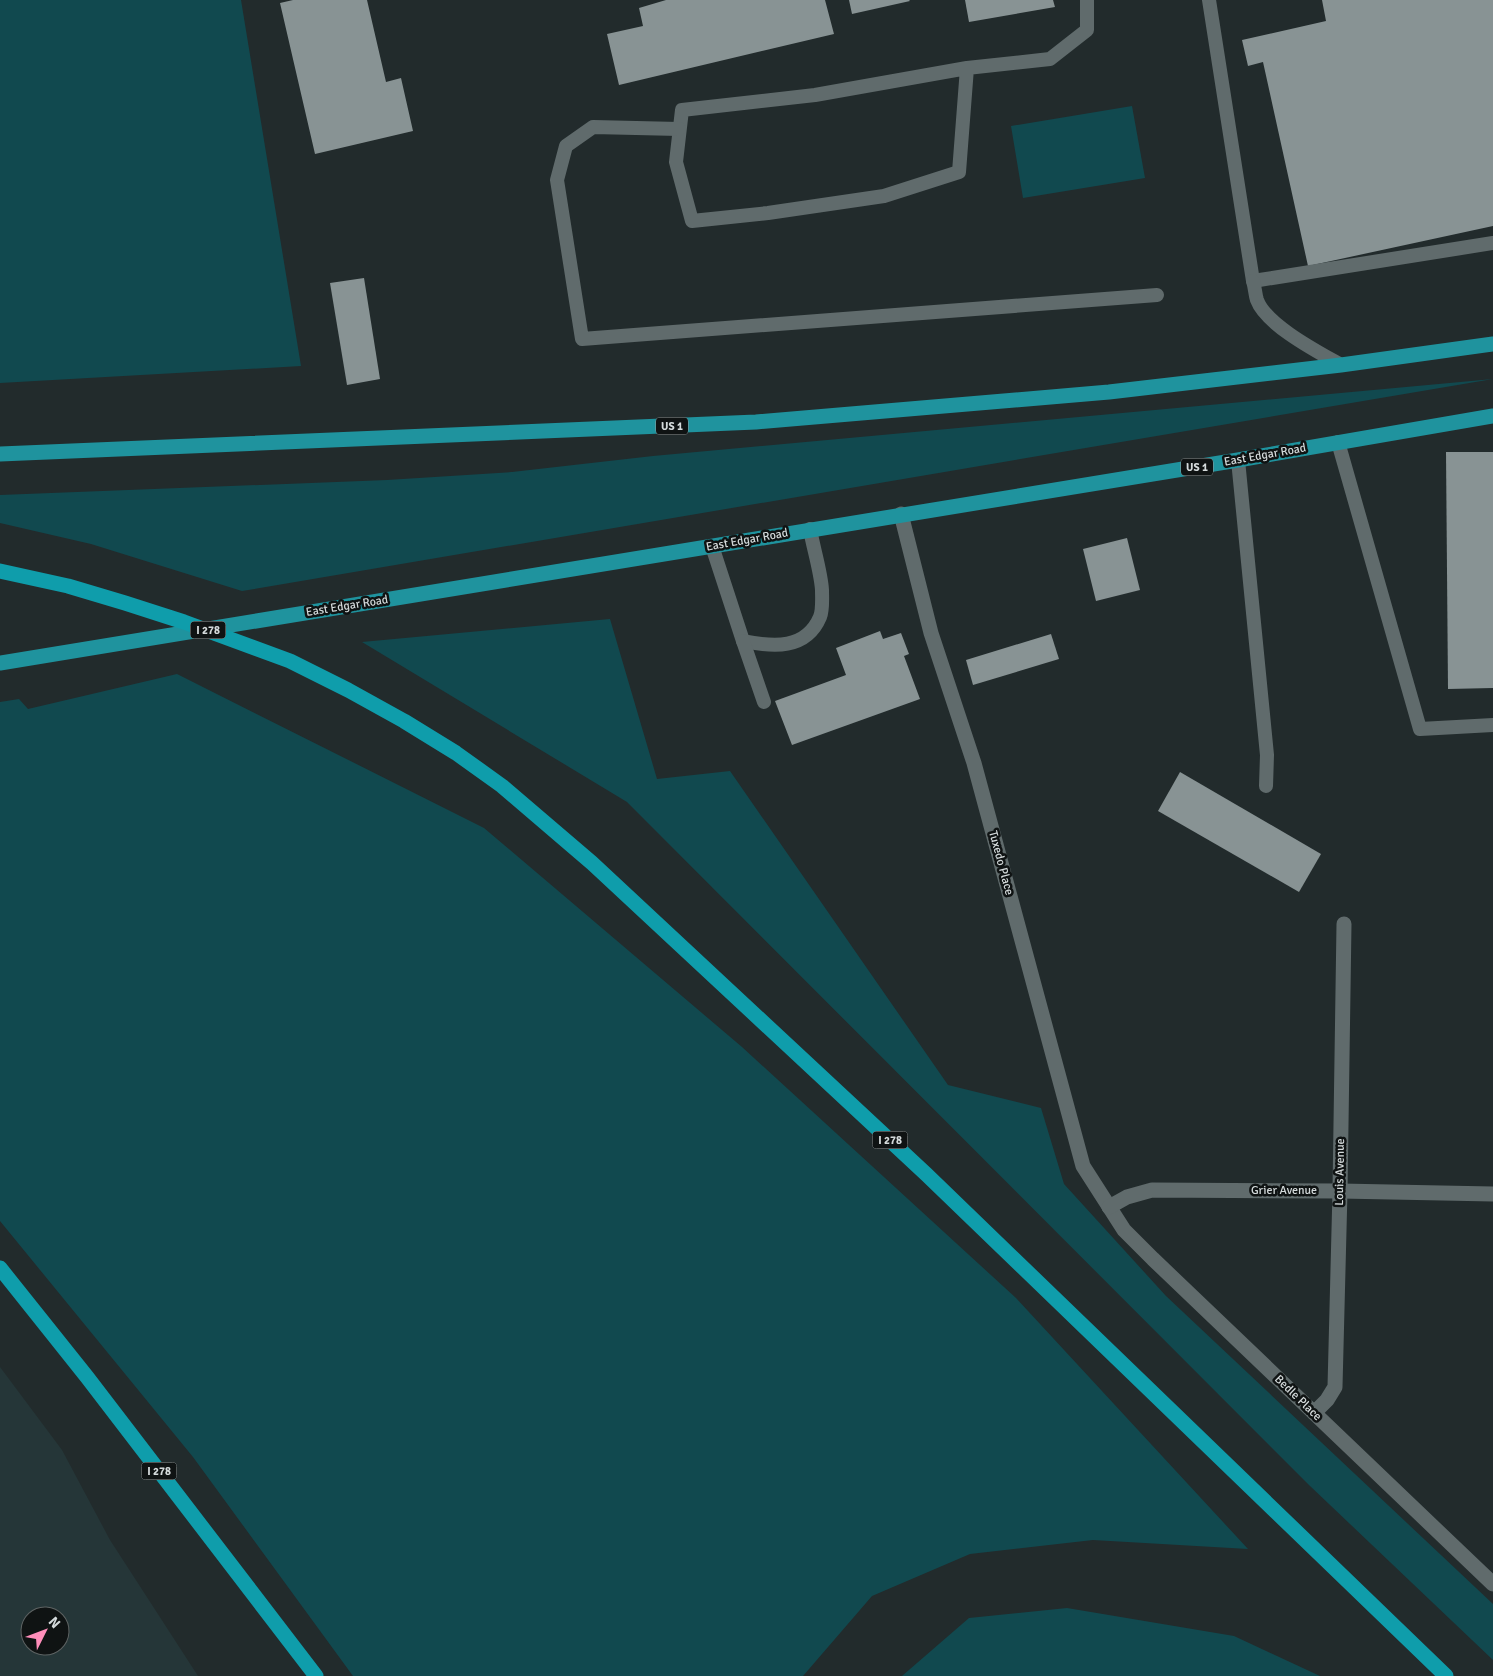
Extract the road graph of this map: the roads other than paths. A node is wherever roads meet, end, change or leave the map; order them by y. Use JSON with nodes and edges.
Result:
{"nodes":[{"id":1,"x":1087,"y":0,"type":"edge"},
{"id":2,"x":1208,"y":0,"type":"edge"},
{"id":3,"x":967,"y":68,"type":"junction"},
{"id":4,"x":679,"y":130,"type":"junction"},
{"id":5,"x":1493,"y":243,"type":"edge"},
{"id":6,"x":1253,"y":280,"type":"junction"},
{"id":7,"x":1157,"y":295,"type":"dead end"},
{"id":8,"x":1493,"y":344,"type":"edge"},
{"id":9,"x":1341,"y":365,"type":"junction"},
{"id":10,"x":1493,"y":416,"type":"edge"},
{"id":11,"x":1338,"y":442,"type":"junction"},
{"id":12,"x":0,"y":454,"type":"edge"},
{"id":13,"x":1238,"y":460,"type":"junction"},
{"id":14,"x":901,"y":514,"type":"junction"},
{"id":15,"x":810,"y":529,"type":"junction"},
{"id":16,"x":712,"y":546,"type":"junction"},
{"id":17,"x":0,"y":571,"type":"edge"},
{"id":18,"x":743,"y":641,"type":"junction"},
{"id":19,"x":0,"y":663,"type":"edge"},
{"id":20,"x":764,"y":702,"type":"dead end"},
{"id":21,"x":1493,"y":725,"type":"edge"},
{"id":22,"x":1266,"y":786,"type":"dead end"},
{"id":23,"x":1344,"y":924,"type":"dead end"},
{"id":24,"x":1340,"y":1190,"type":"junction"},
{"id":25,"x":1493,"y":1194,"type":"edge"},
{"id":26,"x":1108,"y":1207,"type":"junction"},
{"id":27,"x":0,"y":1268,"type":"edge"},
{"id":28,"x":1314,"y":1413,"type":"junction"},
{"id":29,"x":1493,"y":1584,"type":"edge"},
{"id":30,"x":316,"y":1676,"type":"edge"},
{"id":31,"x":1446,"y":1676,"type":"edge"}],
"edges":[{"from":1,"to":3,"type":"lane"},
{"from":2,"to":6,"type":"lane"},
{"from":3,"to":4,"type":"lane"},
{"from":3,"to":4,"type":"lane"},
{"from":4,"to":7,"type":"lane"},
{"from":5,"to":6,"type":"lane"},
{"from":6,"to":9,"type":"lane"},
{"from":8,"to":9,"type":"highway","number":"US 1"},
{"from":9,"to":12,"type":"highway","number":"US 1"},
{"from":10,"to":11,"type":"highway","name":"East Edgar Road","number":"US 1"},
{"from":11,"to":13,"type":"highway","name":"East Edgar Road","number":"US 1"},
{"from":11,"to":21,"type":"lane"},
{"from":13,"to":14,"type":"highway","name":"East Edgar Road","number":"US 1"},
{"from":13,"to":22,"type":"lane"},
{"from":14,"to":15,"type":"highway","name":"East Edgar Road","number":"US 1"},
{"from":14,"to":26,"type":"street","name":"Tuxedo Place"},
{"from":15,"to":16,"type":"highway","name":"East Edgar Road","number":"US 1"},
{"from":15,"to":18,"type":"lane"},
{"from":16,"to":18,"type":"lane"},
{"from":16,"to":19,"type":"highway","name":"East Edgar Road","number":"US 1"},
{"from":17,"to":31,"type":"highway","number":"I 278"},
{"from":18,"to":20,"type":"lane"},
{"from":23,"to":24,"type":"street","name":"Louis Avenue"},
{"from":24,"to":25,"type":"street","name":"Grier Avenue"},
{"from":24,"to":26,"type":"street","name":"Grier Avenue"},
{"from":24,"to":28,"type":"street","name":"Louis Avenue"},
{"from":26,"to":28,"type":"street","name":"Bedle Place"},
{"from":27,"to":30,"type":"highway","number":"I 278"},
{"from":28,"to":29,"type":"street","name":"Bedle Place"}]}
